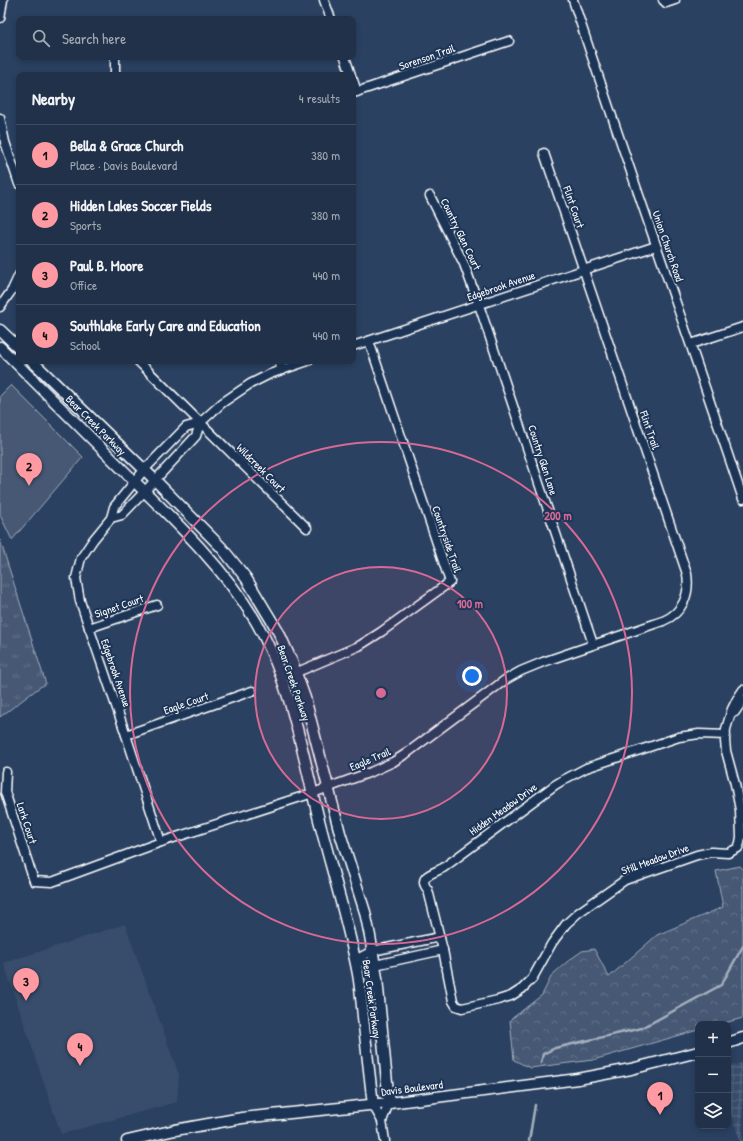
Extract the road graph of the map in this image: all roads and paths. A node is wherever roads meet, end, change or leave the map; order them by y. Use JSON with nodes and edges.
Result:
{"nodes":[{"id":1,"x":3,"y":0,"type":"edge"},
{"id":2,"x":324,"y":0,"type":"edge"},
{"id":3,"x":573,"y":0,"type":"edge"},
{"id":4,"x":663,"y":0,"type":"edge"},
{"id":5,"x":675,"y":0,"type":"edge"},
{"id":6,"x":330,"y":16,"type":"edge"},
{"id":7,"x":0,"y":18,"type":"edge"},
{"id":8,"x":509,"y":41,"type":"dead end"},
{"id":9,"x":115,"y":60,"type":"edge"},
{"id":10,"x":346,"y":60,"type":"edge"},
{"id":11,"x":115,"y":72,"type":"edge"},
{"id":12,"x":350,"y":72,"type":"edge"},
{"id":13,"x":356,"y":93,"type":"edge"},
{"id":14,"x":0,"y":118,"type":"edge"},
{"id":15,"x":544,"y":153,"type":"dead end"},
{"id":16,"x":16,"y":175,"type":"edge"},
{"id":17,"x":430,"y":196,"type":"dead end"},
{"id":18,"x":656,"y":246,"type":"junction"},
{"id":19,"x":584,"y":269,"type":"junction"},
{"id":20,"x":16,"y":281,"type":"edge"},
{"id":21,"x":479,"y":305,"type":"junction"},
{"id":22,"x":0,"y":307,"type":"edge"},
{"id":23,"x":743,"y":327,"type":"edge"},
{"id":24,"x":0,"y":330,"type":"edge"},
{"id":25,"x":369,"y":341,"type":"junction"},
{"id":26,"x":691,"y":344,"type":"junction"},
{"id":27,"x":16,"y":345,"type":"edge"},
{"id":28,"x":356,"y":345,"type":"edge"},
{"id":29,"x":0,"y":347,"type":"edge"},
{"id":30,"x":16,"y":363,"type":"edge"},
{"id":31,"x":17,"y":364,"type":"edge"},
{"id":32,"x":35,"y":364,"type":"edge"},
{"id":33,"x":141,"y":364,"type":"edge"},
{"id":34,"x":280,"y":364,"type":"edge"},
{"id":35,"x":299,"y":364,"type":"edge"},
{"id":36,"x":282,"y":370,"type":"junction"},
{"id":37,"x":200,"y":423,"type":"junction"},
{"id":38,"x":144,"y":470,"type":"junction"},
{"id":39,"x":155,"y":480,"type":"junction"},
{"id":40,"x":135,"y":482,"type":"junction"},
{"id":41,"x":145,"y":491,"type":"junction"},
{"id":42,"x":743,"y":499,"type":"edge"},
{"id":43,"x":111,"y":518,"type":"junction"},
{"id":44,"x":307,"y":528,"type":"dead end"},
{"id":45,"x":685,"y":600,"type":"joint"},
{"id":46,"x":157,"y":605,"type":"dead end"},
{"id":47,"x":89,"y":628,"type":"junction"},
{"id":48,"x":593,"y":644,"type":"junction"},
{"id":49,"x":296,"y":672,"type":"junction"},
{"id":50,"x":282,"y":677,"type":"junction"},
{"id":51,"x":743,"y":690,"type":"edge"},
{"id":52,"x":252,"y":692,"type":"dead end"},
{"id":53,"x":743,"y":700,"type":"edge"},
{"id":54,"x":727,"y":724,"type":"junction"},
{"id":55,"x":126,"y":735,"type":"junction"},
{"id":56,"x":726,"y":735,"type":"junction"},
{"id":57,"x":6,"y":772,"type":"dead end"},
{"id":58,"x":328,"y":787,"type":"junction"},
{"id":59,"x":313,"y":793,"type":"junction"},
{"id":60,"x":161,"y":842,"type":"junction"},
{"id":61,"x":34,"y":881,"type":"joint"},
{"id":62,"x":440,"y":937,"type":"junction"},
{"id":63,"x":443,"y":950,"type":"junction"},
{"id":64,"x":372,"y":951,"type":"junction"},
{"id":65,"x":355,"y":960,"type":"junction"},
{"id":66,"x":375,"y":965,"type":"junction"},
{"id":67,"x":456,"y":1006,"type":"joint"},
{"id":68,"x":743,"y":1038,"type":"edge"},
{"id":69,"x":731,"y":1042,"type":"edge"},
{"id":70,"x":695,"y":1053,"type":"edge"},
{"id":71,"x":389,"y":1103,"type":"junction"},
{"id":72,"x":373,"y":1105,"type":"junction"},
{"id":73,"x":382,"y":1121,"type":"junction"},
{"id":74,"x":127,"y":1141,"type":"edge"},
{"id":75,"x":385,"y":1141,"type":"edge"}],
"edges":[{"from":1,"to":7,"type":"street"},
{"from":2,"to":6,"type":"street"},
{"from":3,"to":18,"type":"street","name":"Union Church Road"},
{"from":4,"to":5,"type":"street"},
{"from":8,"to":13,"type":"street","name":"Sorenson Trail"},
{"from":9,"to":11,"type":"street"},
{"from":10,"to":12,"type":"street"},
{"from":14,"to":16,"type":"street"},
{"from":15,"to":19,"type":"street","name":"Flint Court"},
{"from":17,"to":21,"type":"street","name":"Country Glen Court"},
{"from":18,"to":19,"type":"street","name":"Edgebrook Avenue"},
{"from":18,"to":26,"type":"street","name":"Union Church Road"},
{"from":19,"to":21,"type":"street","name":"Edgebrook Avenue"},
{"from":19,"to":45,"type":"street","name":"Flint Trail"},
{"from":20,"to":22,"type":"street"},
{"from":21,"to":25,"type":"street","name":"Edgebrook Avenue"},
{"from":21,"to":48,"type":"street","name":"Country Glen Lane"},
{"from":23,"to":26,"type":"street"},
{"from":24,"to":27,"type":"main road"},
{"from":25,"to":28,"type":"street","name":"Edgebrook Avenue"},
{"from":25,"to":49,"type":"street","name":"Countryside Trail"},
{"from":26,"to":42,"type":"street","name":"Union Church Road"},
{"from":29,"to":30,"type":"main road","name":"Bear Creek Parkway"},
{"from":31,"to":40,"type":"main road","name":"Bear Creek Parkway"},
{"from":32,"to":38,"type":"main road","name":"Bear Creek Parkway"},
{"from":33,"to":37,"type":"street","name":"Wildcreek Court"},
{"from":34,"to":36,"type":"street"},
{"from":35,"to":36,"type":"street","name":"Edgebrook Avenue"},
{"from":36,"to":37,"type":"street","name":"Edgebrook Avenue"},
{"from":37,"to":38,"type":"street","name":"Edgebrook Avenue"},
{"from":37,"to":39,"type":"street","name":"Edgebrook Avenue"},
{"from":37,"to":44,"type":"street","name":"Wildcreek Court"},
{"from":38,"to":39,"type":"main road","name":"Bear Creek Parkway"},
{"from":38,"to":40,"type":"street","name":"Edgebrook Avenue"},
{"from":39,"to":41,"type":"street","name":"Edgebrook Avenue"},
{"from":39,"to":49,"type":"main road","name":"Bear Creek Parkway"},
{"from":40,"to":41,"type":"main road","name":"Bear Creek Parkway"},
{"from":40,"to":43,"type":"street","name":"Edgebrook Avenue"},
{"from":41,"to":43,"type":"street","name":"Edgebrook Avenue"},
{"from":41,"to":50,"type":"main road","name":"Bear Creek Parkway"},
{"from":43,"to":47,"type":"street","name":"Edgebrook Avenue"},
{"from":45,"to":48,"type":"street","name":"Eagle Trail"},
{"from":46,"to":47,"type":"street","name":"Signet Court"},
{"from":47,"to":55,"type":"street","name":"Edgebrook Avenue"},
{"from":48,"to":58,"type":"street","name":"Eagle Trail"},
{"from":49,"to":50,"type":"street","name":"Countryside Trail"},
{"from":49,"to":58,"type":"main road","name":"Bear Creek Parkway"},
{"from":50,"to":59,"type":"main road","name":"Bear Creek Parkway"},
{"from":51,"to":54,"type":"street","name":"Still Meadow Drive"},
{"from":52,"to":55,"type":"street","name":"Eagle Court"},
{"from":53,"to":54,"type":"street","name":"Still Meadow Drive"},
{"from":54,"to":56,"type":"street","name":"Still Meadow Drive"},
{"from":55,"to":60,"type":"street","name":"Edgebrook Avenue"},
{"from":56,"to":62,"type":"street","name":"Hidden Meadow Drive"},
{"from":56,"to":67,"type":"street","name":"Still Meadow Drive"},
{"from":57,"to":61,"type":"street","name":"Lark Court"},
{"from":58,"to":59,"type":"street","name":"Eagle Trail"},
{"from":58,"to":64,"type":"main road","name":"Bear Creek Parkway"},
{"from":59,"to":60,"type":"street","name":"Eagle Trail"},
{"from":59,"to":65,"type":"main road","name":"Bear Creek Parkway"},
{"from":60,"to":61,"type":"street","name":"Eagle Trail"},
{"from":62,"to":63,"type":"street","name":"Hidden Meadow Drive"},
{"from":62,"to":64,"type":"street"},
{"from":63,"to":66,"type":"street"},
{"from":63,"to":67,"type":"street","name":"Hidden Meadow Drive"},
{"from":64,"to":65,"type":"street"},
{"from":64,"to":66,"type":"main road","name":"Bear Creek Parkway"},
{"from":65,"to":66,"type":"street"},
{"from":65,"to":72,"type":"main road","name":"Bear Creek Parkway"},
{"from":66,"to":71,"type":"main road","name":"Bear Creek Parkway"},
{"from":68,"to":69,"type":"main road"},
{"from":70,"to":71,"type":"main road","name":"Davis Boulevard"},
{"from":71,"to":72,"type":"main road","name":"Davis Boulevard"},
{"from":71,"to":73,"type":"street","name":"Bear Creek Parkway"},
{"from":72,"to":73,"type":"street","name":"Bear Creek Parkway"},
{"from":72,"to":74,"type":"main road","name":"Davis Boulevard"},
{"from":73,"to":75,"type":"street","name":"Bear Creek Parkway"}]}
